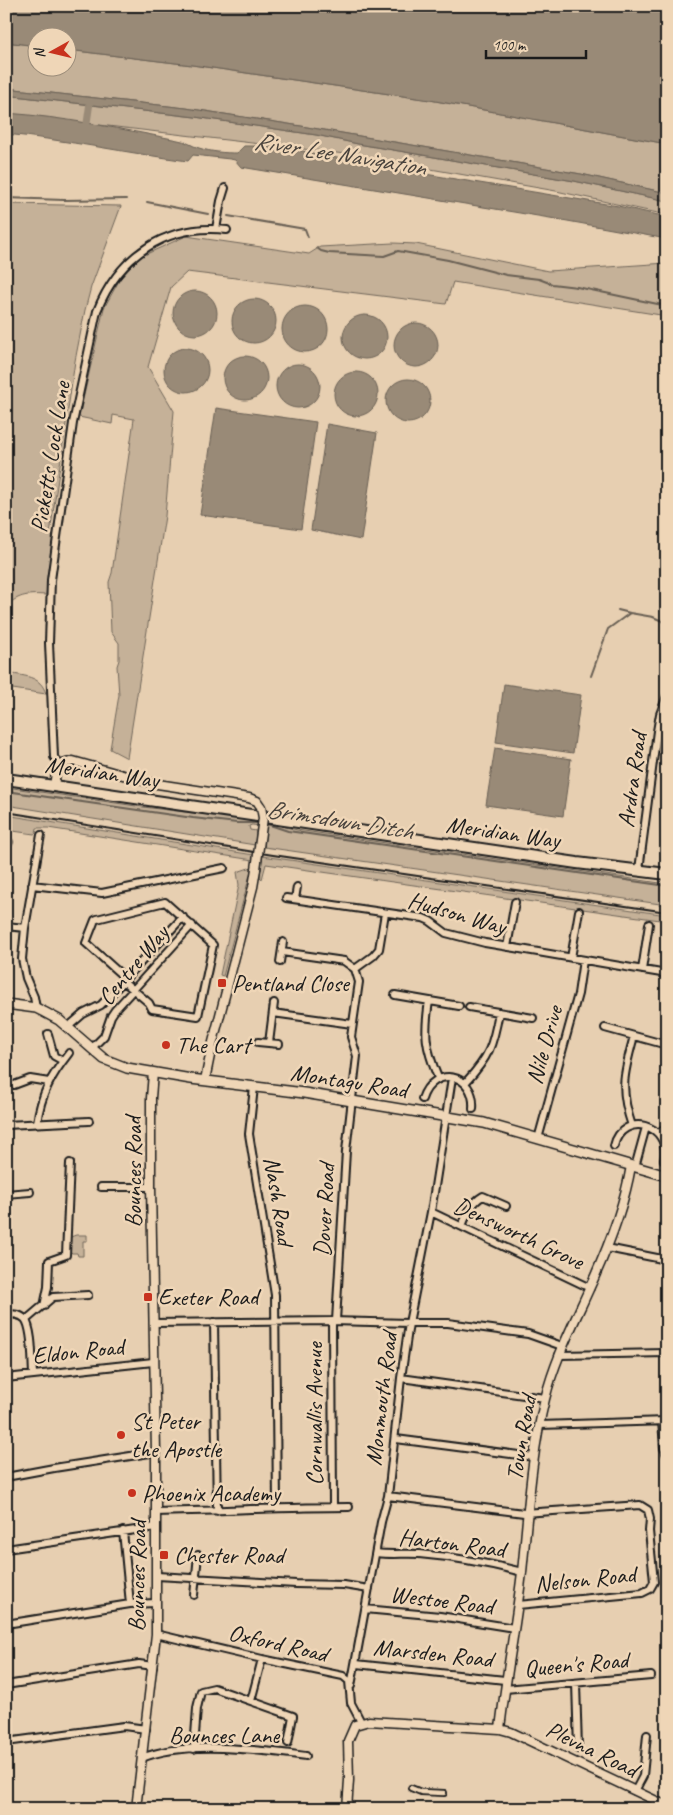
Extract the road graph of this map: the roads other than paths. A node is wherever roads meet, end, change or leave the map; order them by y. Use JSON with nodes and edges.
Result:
{"nodes":[{"id":1,"x":225,"y":188,"type":"dead end"},
{"id":2,"x":216,"y":229,"type":"junction"},
{"id":3,"x":227,"y":230,"type":"dead end"},
{"id":4,"x":667,"y":696,"type":"edge"},
{"id":5,"x":60,"y":765,"type":"junction"},
{"id":6,"x":6,"y":779,"type":"edge"},
{"id":7,"x":54,"y":786,"type":"junction"},
{"id":8,"x":40,"y":835,"type":"dead end"},
{"id":9,"x":224,"y":868,"type":"dead end"},
{"id":10,"x":639,"y":870,"type":"junction"},
{"id":11,"x":667,"y":874,"type":"edge"},
{"id":12,"x":32,"y":885,"type":"junction"},
{"id":13,"x":297,"y":887,"type":"dead end"},
{"id":14,"x":286,"y":898,"type":"dead end"},
{"id":15,"x":295,"y":899,"type":"junction"},
{"id":16,"x":515,"y":902,"type":"dead end"},
{"id":17,"x":579,"y":911,"type":"dead end"},
{"id":18,"x":385,"y":912,"type":"junction"},
{"id":19,"x":183,"y":917,"type":"junction"},
{"id":20,"x":649,"y":924,"type":"dead end"},
{"id":21,"x":192,"y":925,"type":"junction"},
{"id":22,"x":6,"y":926,"type":"edge"},
{"id":23,"x":25,"y":928,"type":"junction"},
{"id":24,"x":283,"y":942,"type":"dead end"},
{"id":25,"x":507,"y":947,"type":"junction"},
{"id":26,"x":282,"y":952,"type":"junction"},
{"id":27,"x":572,"y":958,"type":"junction"},
{"id":28,"x":583,"y":960,"type":"junction"},
{"id":29,"x":280,"y":962,"type":"dead end"},
{"id":30,"x":355,"y":969,"type":"junction"},
{"id":31,"x":642,"y":970,"type":"junction"},
{"id":32,"x":667,"y":974,"type":"edge"},
{"id":33,"x":124,"y":980,"type":"junction"},
{"id":34,"x":134,"y":991,"type":"junction"},
{"id":35,"x":395,"y":995,"type":"dead end"},
{"id":36,"x":429,"y":1001,"type":"junction"},
{"id":37,"x":274,"y":1003,"type":"dead end"},
{"id":38,"x":6,"y":1004,"type":"edge"},
{"id":39,"x":459,"y":1006,"type":"dead end"},
{"id":40,"x":469,"y":1007,"type":"dead end"},
{"id":41,"x":36,"y":1008,"type":"junction"},
{"id":42,"x":500,"y":1012,"type":"junction"},
{"id":43,"x":273,"y":1013,"type":"junction"},
{"id":44,"x":533,"y":1018,"type":"dead end"},
{"id":45,"x":352,"y":1024,"type":"junction"},
{"id":46,"x":68,"y":1027,"type":"junction"},
{"id":47,"x":604,"y":1028,"type":"dead end"},
{"id":48,"x":48,"y":1034,"type":"dead end"},
{"id":49,"x":634,"y":1036,"type":"junction"},
{"id":50,"x":258,"y":1042,"type":"dead end"},
{"id":51,"x":269,"y":1043,"type":"junction"},
{"id":52,"x":279,"y":1044,"type":"dead end"},
{"id":53,"x":667,"y":1045,"type":"edge"},
{"id":54,"x":92,"y":1048,"type":"junction"},
{"id":55,"x":69,"y":1053,"type":"dead end"},
{"id":56,"x":63,"y":1061,"type":"junction"},
{"id":57,"x":153,"y":1073,"type":"junction"},
{"id":58,"x":438,"y":1078,"type":"junction"},
{"id":59,"x":452,"y":1078,"type":"junction"},
{"id":60,"x":205,"y":1080,"type":"junction"},
{"id":61,"x":49,"y":1082,"type":"junction"},
{"id":62,"x":466,"y":1082,"type":"junction"},
{"id":63,"x":6,"y":1085,"type":"edge"},
{"id":64,"x":254,"y":1087,"type":"junction"},
{"id":65,"x":422,"y":1099,"type":"dead end"},
{"id":66,"x":351,"y":1101,"type":"junction"},
{"id":67,"x":473,"y":1109,"type":"dead end"},
{"id":68,"x":446,"y":1117,"type":"junction"},
{"id":69,"x":89,"y":1121,"type":"dead end"},
{"id":70,"x":37,"y":1123,"type":"junction"},
{"id":71,"x":6,"y":1125,"type":"edge"},
{"id":72,"x":632,"y":1126,"type":"junction"},
{"id":73,"x":667,"y":1126,"type":"edge"},
{"id":74,"x":646,"y":1127,"type":"junction"},
{"id":75,"x":659,"y":1133,"type":"junction"},
{"id":76,"x":538,"y":1139,"type":"junction"},
{"id":77,"x":614,"y":1146,"type":"dead end"},
{"id":78,"x":664,"y":1160,"type":"dead end"},
{"id":79,"x":70,"y":1163,"type":"dead end"},
{"id":80,"x":633,"y":1166,"type":"junction"},
{"id":81,"x":667,"y":1176,"type":"edge"},
{"id":82,"x":101,"y":1187,"type":"dead end"},
{"id":83,"x":151,"y":1187,"type":"junction"},
{"id":84,"x":30,"y":1192,"type":"dead end"},
{"id":85,"x":6,"y":1194,"type":"edge"},
{"id":86,"x":506,"y":1206,"type":"dead end"},
{"id":87,"x":431,"y":1212,"type":"junction"},
{"id":88,"x":462,"y":1226,"type":"junction"},
{"id":89,"x":607,"y":1248,"type":"junction"},
{"id":90,"x":667,"y":1260,"type":"edge"},
{"id":91,"x":590,"y":1288,"type":"junction"},
{"id":92,"x":88,"y":1295,"type":"dead end"},
{"id":93,"x":44,"y":1306,"type":"junction"},
{"id":94,"x":6,"y":1314,"type":"edge"},
{"id":95,"x":26,"y":1320,"type":"junction"},
{"id":96,"x":334,"y":1321,"type":"junction"},
{"id":97,"x":214,"y":1322,"type":"junction"},
{"id":98,"x":276,"y":1322,"type":"junction"},
{"id":99,"x":154,"y":1323,"type":"junction"},
{"id":100,"x":409,"y":1323,"type":"junction"},
{"id":101,"x":562,"y":1346,"type":"junction"},
{"id":102,"x":667,"y":1352,"type":"edge"},
{"id":103,"x":559,"y":1355,"type":"junction"},
{"id":104,"x":154,"y":1362,"type":"junction"},
{"id":105,"x":33,"y":1374,"type":"junction"},
{"id":106,"x":6,"y":1378,"type":"edge"},
{"id":107,"x":401,"y":1378,"type":"junction"},
{"id":108,"x":545,"y":1398,"type":"junction"},
{"id":109,"x":664,"y":1421,"type":"edge"},
{"id":110,"x":540,"y":1425,"type":"junction"},
{"id":111,"x":396,"y":1439,"type":"junction"},
{"id":112,"x":156,"y":1452,"type":"junction"},
{"id":113,"x":534,"y":1456,"type":"junction"},
{"id":114,"x":667,"y":1456,"type":"edge"},
{"id":115,"x":6,"y":1477,"type":"edge"},
{"id":116,"x":388,"y":1496,"type":"junction"},
{"id":117,"x":277,"y":1507,"type":"junction"},
{"id":118,"x":333,"y":1507,"type":"junction"},
{"id":119,"x":350,"y":1507,"type":"dead end"},
{"id":120,"x":156,"y":1512,"type":"junction"},
{"id":121,"x":217,"y":1512,"type":"junction"},
{"id":122,"x":528,"y":1512,"type":"junction"},
{"id":123,"x":156,"y":1527,"type":"junction"},
{"id":124,"x":123,"y":1531,"type":"junction"},
{"id":125,"x":6,"y":1549,"type":"edge"},
{"id":126,"x":377,"y":1553,"type":"junction"},
{"id":127,"x":198,"y":1554,"type":"dead end"},
{"id":128,"x":522,"y":1572,"type":"junction"},
{"id":129,"x":157,"y":1576,"type":"junction"},
{"id":130,"x":196,"y":1578,"type":"junction"},
{"id":131,"x":369,"y":1589,"type":"junction"},
{"id":132,"x":194,"y":1595,"type":"dead end"},
{"id":133,"x":130,"y":1604,"type":"junction"},
{"id":134,"x":156,"y":1604,"type":"junction"},
{"id":135,"x":518,"y":1605,"type":"junction"},
{"id":136,"x":365,"y":1609,"type":"junction"},
{"id":137,"x":6,"y":1624,"type":"edge"},
{"id":138,"x":514,"y":1628,"type":"junction"},
{"id":139,"x":156,"y":1634,"type":"junction"},
{"id":140,"x":262,"y":1659,"type":"junction"},
{"id":141,"x":356,"y":1664,"type":"junction"},
{"id":142,"x":153,"y":1666,"type":"junction"},
{"id":143,"x":651,"y":1676,"type":"dead end"},
{"id":144,"x":505,"y":1680,"type":"junction"},
{"id":145,"x":576,"y":1683,"type":"junction"},
{"id":146,"x":6,"y":1685,"type":"edge"},
{"id":147,"x":351,"y":1686,"type":"junction"},
{"id":148,"x":504,"y":1689,"type":"junction"},
{"id":149,"x":251,"y":1701,"type":"junction"},
{"id":150,"x":361,"y":1722,"type":"junction"},
{"id":151,"x":146,"y":1728,"type":"junction"},
{"id":152,"x":500,"y":1729,"type":"junction"},
{"id":153,"x":647,"y":1734,"type":"dead end"},
{"id":154,"x":6,"y":1742,"type":"edge"},
{"id":155,"x":288,"y":1743,"type":"dead end"},
{"id":156,"x":194,"y":1749,"type":"junction"},
{"id":157,"x":578,"y":1749,"type":"dead end"},
{"id":158,"x":306,"y":1756,"type":"dead end"},
{"id":159,"x":142,"y":1758,"type":"junction"},
{"id":160,"x":410,"y":1788,"type":"dead end"},
{"id":161,"x":635,"y":1791,"type":"junction"},
{"id":162,"x":444,"y":1794,"type":"dead end"},
{"id":163,"x":667,"y":1806,"type":"edge"},
{"id":164,"x":136,"y":1809,"type":"edge"},
{"id":165,"x":347,"y":1809,"type":"edge"}],
"edges":[{"from":1,"to":2,"type":"street"},
{"from":2,"to":3,"type":"street","name":"Picketts Lock Lane"},
{"from":2,"to":5,"type":"street","name":"Picketts Lock Lane"},
{"from":4,"to":10,"type":"street","name":"Ardra Road"},
{"from":5,"to":7,"type":"street"},
{"from":5,"to":60,"type":"street","bridge":true},
{"from":6,"to":7,"type":"main road","name":"Meridian Way"},
{"from":7,"to":10,"type":"main road","name":"Meridian Way"},
{"from":8,"to":12,"type":"street"},
{"from":9,"to":12,"type":"street"},
{"from":10,"to":11,"type":"main road","name":"Meridian Way"},
{"from":12,"to":23,"type":"street"},
{"from":13,"to":15,"type":"street"},
{"from":14,"to":15,"type":"street","name":"Hudson Way"},
{"from":15,"to":18,"type":"street","name":"Hudson Way"},
{"from":16,"to":25,"type":"street"},
{"from":17,"to":27,"type":"street"},
{"from":18,"to":25,"type":"street","name":"Hudson Way"},
{"from":18,"to":30,"type":"street"},
{"from":19,"to":21,"type":"street","name":"Centre Way"},
{"from":19,"to":33,"type":"street","name":"Centre Way"},
{"from":19,"to":33,"type":"street"},
{"from":20,"to":31,"type":"street"},
{"from":21,"to":34,"type":"street","name":"Centre Way"},
{"from":21,"to":34,"type":"street"},
{"from":22,"to":23,"type":"street"},
{"from":23,"to":41,"type":"street"},
{"from":24,"to":26,"type":"street"},
{"from":25,"to":27,"type":"street","name":"Hudson Way"},
{"from":26,"to":29,"type":"street"},
{"from":26,"to":30,"type":"street"},
{"from":27,"to":28,"type":"street","name":"Hudson Way"},
{"from":28,"to":31,"type":"street","name":"Hudson Way"},
{"from":28,"to":76,"type":"street","name":"Nile Drive"},
{"from":30,"to":45,"type":"street","name":"Dover Road"},
{"from":31,"to":32,"type":"street","name":"Hudson Way"},
{"from":33,"to":34,"type":"street"},
{"from":33,"to":46,"type":"street","name":"Centre Way"},
{"from":34,"to":54,"type":"street","name":"Centre Way"},
{"from":35,"to":36,"type":"street"},
{"from":36,"to":39,"type":"street"},
{"from":36,"to":58,"type":"street"},
{"from":37,"to":43,"type":"street"},
{"from":38,"to":41,"type":"main road"},
{"from":40,"to":42,"type":"street"},
{"from":41,"to":46,"type":"main road","name":"Montagu Road"},
{"from":42,"to":44,"type":"street"},
{"from":42,"to":62,"type":"street"},
{"from":43,"to":45,"type":"street"},
{"from":43,"to":51,"type":"street"},
{"from":45,"to":66,"type":"street","name":"Dover Road"},
{"from":46,"to":54,"type":"main road","name":"Montagu Road"},
{"from":47,"to":49,"type":"street"},
{"from":48,"to":56,"type":"street"},
{"from":49,"to":53,"type":"street"},
{"from":49,"to":72,"type":"street"},
{"from":50,"to":51,"type":"street"},
{"from":51,"to":52,"type":"street"},
{"from":54,"to":57,"type":"main road","name":"Montagu Road"},
{"from":55,"to":56,"type":"street"},
{"from":56,"to":61,"type":"street"},
{"from":57,"to":60,"type":"main road","name":"Montagu Road"},
{"from":57,"to":83,"type":"street","name":"Bounces Road"},
{"from":58,"to":59,"type":"street"},
{"from":58,"to":65,"type":"street"},
{"from":59,"to":62,"type":"street"},
{"from":59,"to":68,"type":"street","name":"Monmouth Road"},
{"from":60,"to":64,"type":"main road","name":"Montagu Road"},
{"from":61,"to":63,"type":"street"},
{"from":61,"to":70,"type":"street"},
{"from":62,"to":67,"type":"street"},
{"from":64,"to":66,"type":"main road","name":"Montagu Road"},
{"from":64,"to":98,"type":"street","name":"Nash Road"},
{"from":66,"to":68,"type":"main road","name":"Montagu Road"},
{"from":66,"to":96,"type":"street","name":"Dover Road"},
{"from":68,"to":76,"type":"main road","name":"Montagu Road"},
{"from":68,"to":87,"type":"street","name":"Monmouth Road"},
{"from":69,"to":70,"type":"street"},
{"from":70,"to":71,"type":"street"},
{"from":72,"to":74,"type":"street"},
{"from":72,"to":77,"type":"street"},
{"from":73,"to":75,"type":"street"},
{"from":74,"to":75,"type":"street"},
{"from":74,"to":80,"type":"street"},
{"from":75,"to":78,"type":"street"},
{"from":76,"to":80,"type":"main road","name":"Montagu Road"},
{"from":79,"to":93,"type":"street"},
{"from":80,"to":81,"type":"main road","name":"Montagu Road"},
{"from":80,"to":89,"type":"street","name":"Town Road"},
{"from":82,"to":83,"type":"street"},
{"from":83,"to":99,"type":"street","name":"Bounces Road"},
{"from":84,"to":85,"type":"street"},
{"from":86,"to":88,"type":"street"},
{"from":87,"to":88,"type":"street","name":"Densworth Grove"},
{"from":87,"to":100,"type":"street","name":"Monmouth Road"},
{"from":88,"to":91,"type":"street","name":"Densworth Grove"},
{"from":89,"to":90,"type":"street"},
{"from":89,"to":91,"type":"street","name":"Town Road"},
{"from":91,"to":101,"type":"street","name":"Town Road"},
{"from":92,"to":93,"type":"street"},
{"from":93,"to":95,"type":"street"},
{"from":94,"to":95,"type":"street"},
{"from":95,"to":105,"type":"street"},
{"from":96,"to":98,"type":"street"},
{"from":96,"to":100,"type":"street"},
{"from":96,"to":118,"type":"street","name":"Cornwallis Avenue"},
{"from":97,"to":98,"type":"street"},
{"from":97,"to":99,"type":"street"},
{"from":97,"to":121,"type":"street"},
{"from":98,"to":117,"type":"street","name":"Nash Road"},
{"from":99,"to":104,"type":"street","name":"Bounces Road"},
{"from":100,"to":101,"type":"street"},
{"from":100,"to":107,"type":"street","name":"Monmouth Road"},
{"from":101,"to":103,"type":"street","name":"Town Road"},
{"from":102,"to":103,"type":"street"},
{"from":103,"to":108,"type":"street","name":"Town Road"},
{"from":104,"to":105,"type":"street","name":"Eldon Road"},
{"from":104,"to":112,"type":"street","name":"Bounces Road"},
{"from":105,"to":106,"type":"street","name":"Eldon Road"},
{"from":107,"to":108,"type":"street"},
{"from":107,"to":111,"type":"street","name":"Monmouth Road"},
{"from":108,"to":110,"type":"street","name":"Town Road"},
{"from":109,"to":110,"type":"street"},
{"from":109,"to":114,"type":"street"},
{"from":110,"to":113,"type":"street","name":"Town Road"},
{"from":111,"to":113,"type":"street"},
{"from":111,"to":116,"type":"street","name":"Monmouth Road"},
{"from":112,"to":115,"type":"street"},
{"from":112,"to":120,"type":"street","name":"Bounces Road"},
{"from":113,"to":122,"type":"street","name":"Town Road"},
{"from":116,"to":122,"type":"street"},
{"from":116,"to":126,"type":"street","name":"Monmouth Road"},
{"from":117,"to":118,"type":"street"},
{"from":117,"to":121,"type":"street"},
{"from":118,"to":119,"type":"street"},
{"from":120,"to":121,"type":"street"},
{"from":120,"to":123,"type":"street","name":"Bounces Road"},
{"from":122,"to":128,"type":"street","name":"Town Road"},
{"from":122,"to":135,"type":"street","name":"Nelson Road"},
{"from":123,"to":124,"type":"street"},
{"from":123,"to":129,"type":"street","name":"Bounces Road"},
{"from":124,"to":125,"type":"street"},
{"from":124,"to":133,"type":"street"},
{"from":126,"to":128,"type":"street","name":"Harton Road"},
{"from":126,"to":131,"type":"street","name":"Monmouth Road"},
{"from":127,"to":130,"type":"street"},
{"from":128,"to":135,"type":"street","name":"Town Road"},
{"from":129,"to":130,"type":"street"},
{"from":129,"to":134,"type":"street","name":"Bounces Road"},
{"from":130,"to":131,"type":"street"},
{"from":130,"to":132,"type":"street"},
{"from":131,"to":136,"type":"street","name":"Monmouth Road"},
{"from":133,"to":134,"type":"street"},
{"from":133,"to":137,"type":"street"},
{"from":134,"to":139,"type":"street","name":"Bounces Road"},
{"from":135,"to":138,"type":"street","name":"Town Road"},
{"from":136,"to":138,"type":"street","name":"Westoe Road"},
{"from":136,"to":141,"type":"street","name":"Monmouth Road"},
{"from":138,"to":144,"type":"street","name":"Town Road"},
{"from":139,"to":140,"type":"street","name":"Oxford Road"},
{"from":139,"to":142,"type":"street","name":"Bounces Road"},
{"from":140,"to":147,"type":"street","name":"Oxford Road"},
{"from":140,"to":149,"type":"street"},
{"from":141,"to":144,"type":"street","name":"Marsden Road"},
{"from":141,"to":147,"type":"street","name":"Monmouth Road"},
{"from":142,"to":146,"type":"street"},
{"from":142,"to":151,"type":"street","name":"Bounces Road"},
{"from":143,"to":145,"type":"street","name":"Queen's Road"},
{"from":144,"to":148,"type":"street","name":"Town Road"},
{"from":145,"to":148,"type":"street","name":"Queen's Road"},
{"from":145,"to":157,"type":"street"},
{"from":147,"to":150,"type":"street","name":"Oxford Road"},
{"from":148,"to":152,"type":"street","name":"Town Road"},
{"from":149,"to":155,"type":"street"},
{"from":149,"to":156,"type":"street"},
{"from":150,"to":152,"type":"street","name":"Plevna Road"},
{"from":150,"to":165,"type":"street"},
{"from":151,"to":154,"type":"street"},
{"from":151,"to":159,"type":"street","name":"Bounces Road"},
{"from":152,"to":161,"type":"street","name":"Plevna Road"},
{"from":153,"to":161,"type":"street"},
{"from":156,"to":158,"type":"street","name":"Bounces Lane"},
{"from":156,"to":159,"type":"street","name":"Bounces Lane"},
{"from":159,"to":164,"type":"street","name":"Bounces Road"},
{"from":160,"to":162,"type":"street"},
{"from":161,"to":163,"type":"street","name":"Plevna Road"}]}
